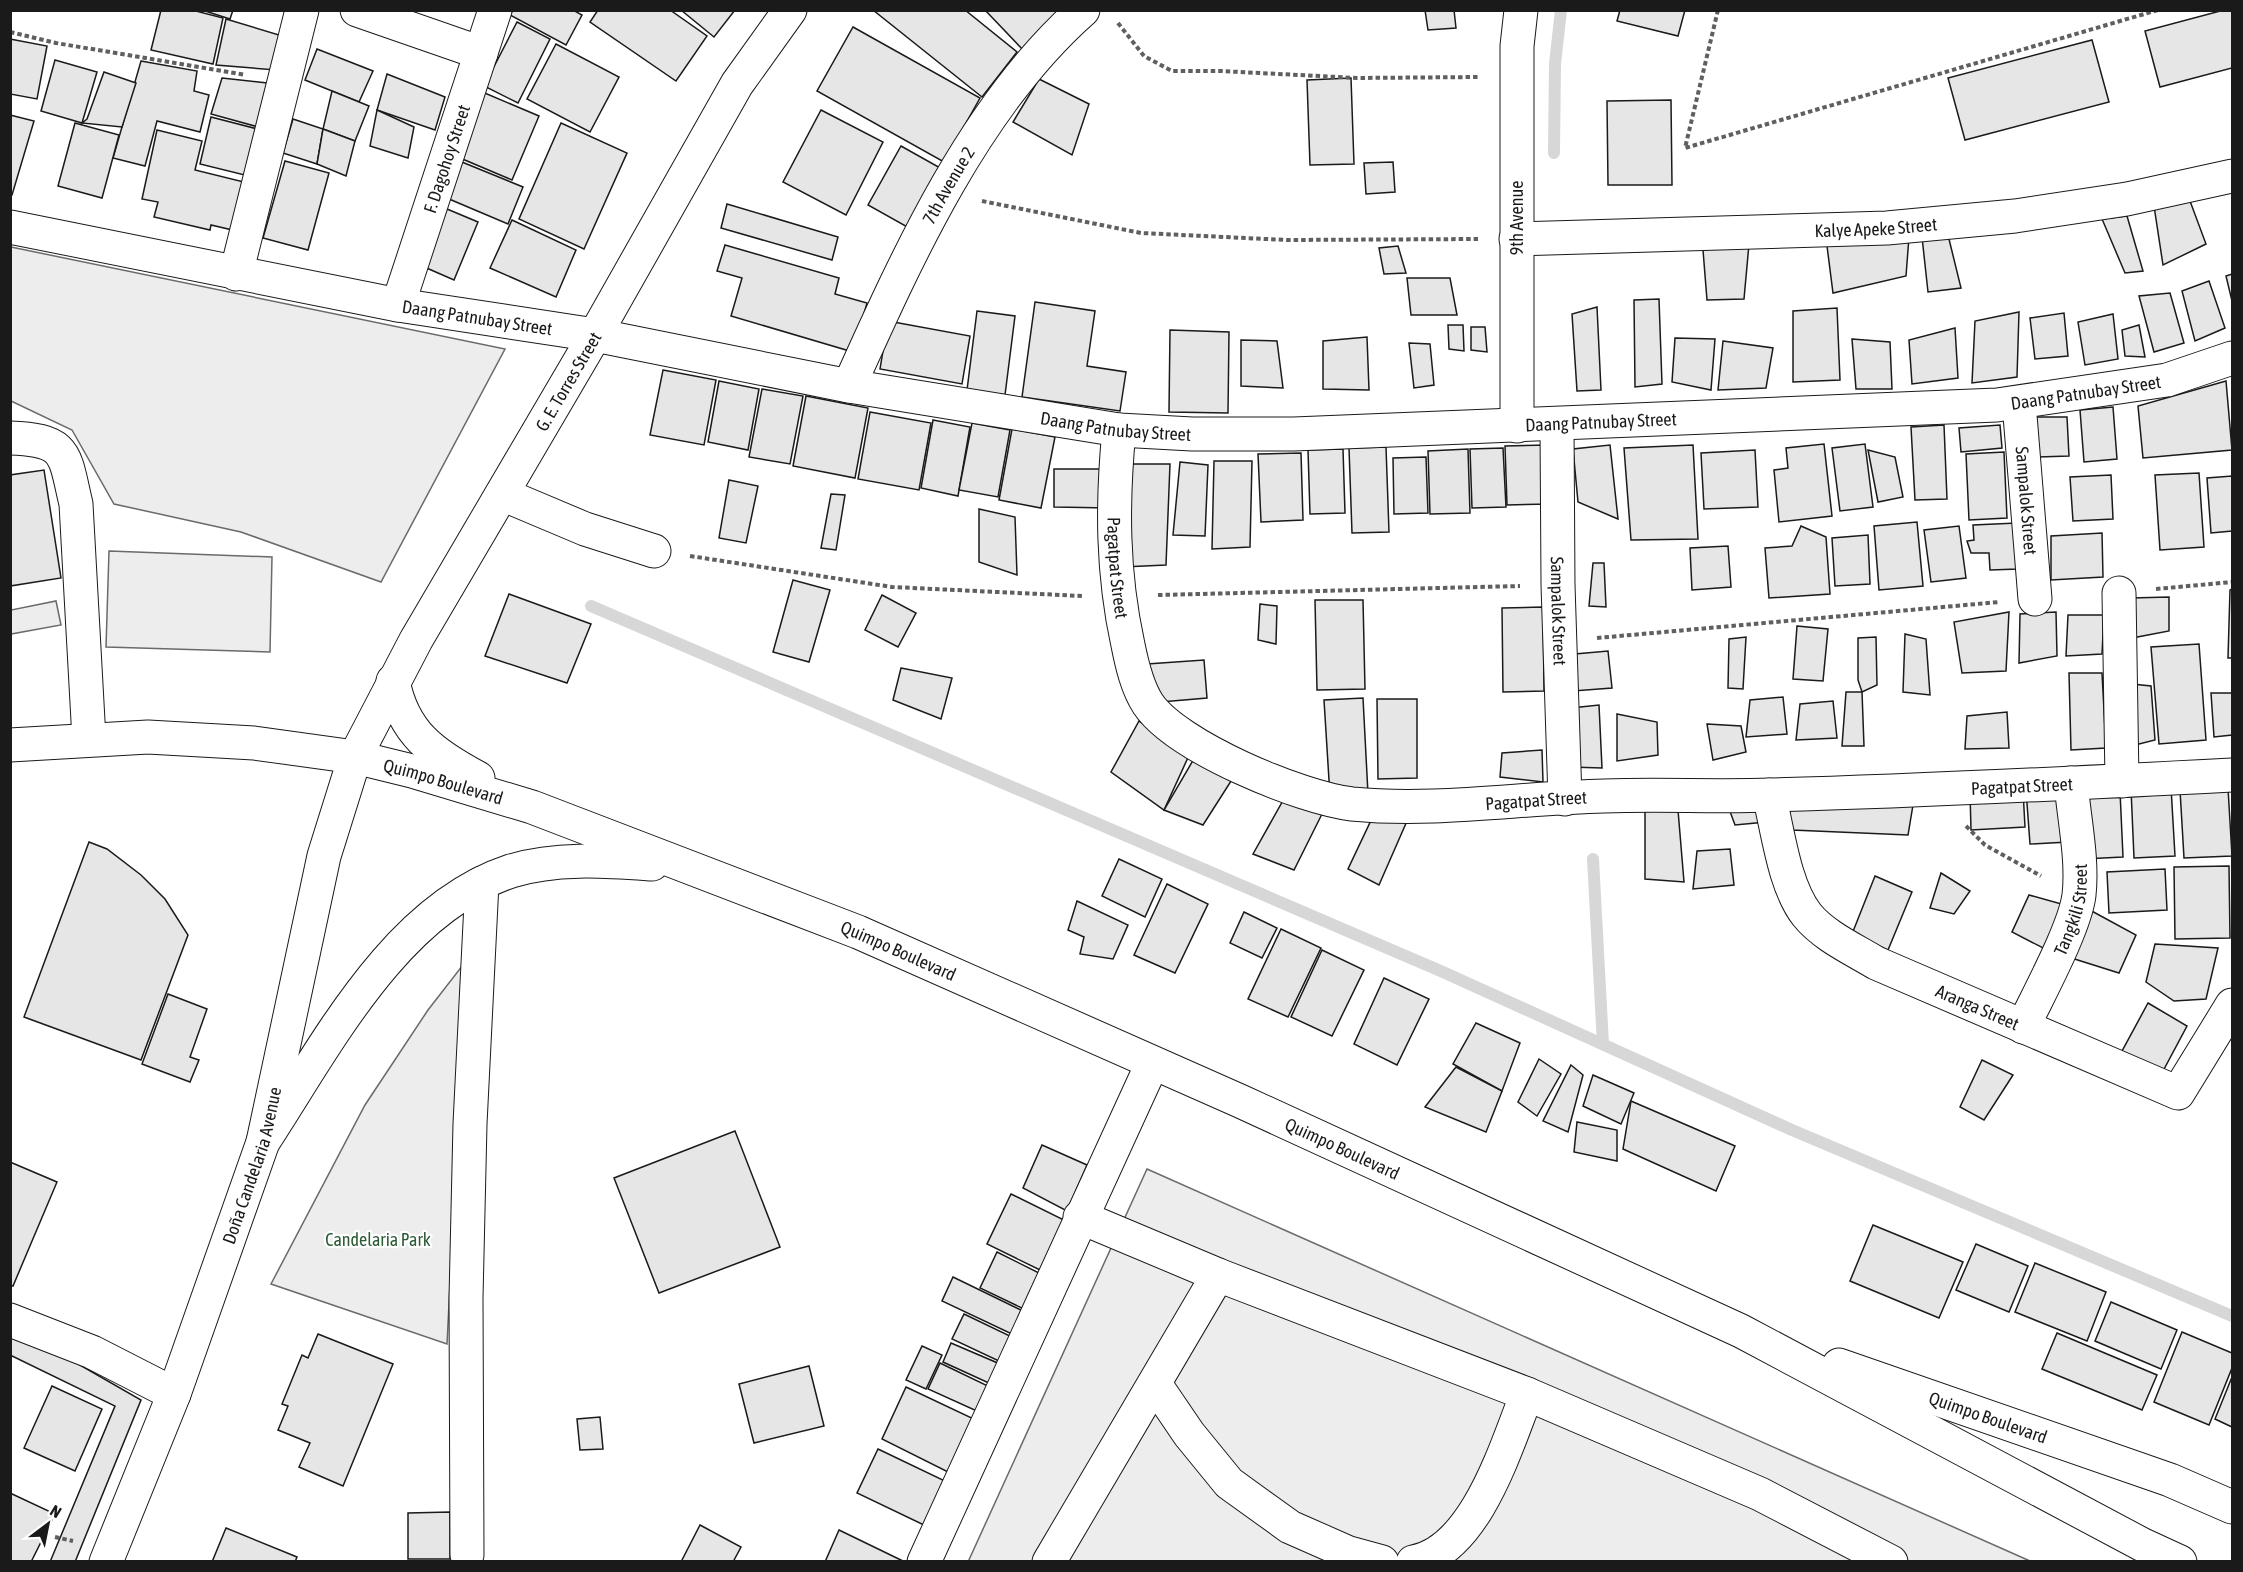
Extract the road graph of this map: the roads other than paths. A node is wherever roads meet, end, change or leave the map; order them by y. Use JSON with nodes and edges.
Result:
{"nodes":[{"id":1,"x":302,"y":10,"type":"edge"},
{"id":2,"x":357,"y":10,"type":"edge"},
{"id":3,"x":495,"y":10,"type":"edge"},
{"id":4,"x":790,"y":10,"type":"edge"},
{"id":5,"x":1083,"y":10,"type":"edge"},
{"id":6,"x":1521,"y":10,"type":"edge"},
{"id":7,"x":482,"y":53,"type":"junction"},
{"id":8,"x":2232,"y":176,"type":"edge"},
{"id":9,"x":10,"y":227,"type":"edge"},
{"id":10,"x":1516,"y":239,"type":"junction"},
{"id":11,"x":237,"y":274,"type":"junction"},
{"id":12,"x":398,"y":305,"type":"junction"},
{"id":13,"x":595,"y":335,"type":"junction"},
{"id":14,"x":2232,"y":358,"type":"edge"},
{"id":15,"x":849,"y":386,"type":"junction"},
{"id":16,"x":2019,"y":403,"type":"junction"},
{"id":17,"x":1557,"y":425,"type":"junction"},
{"id":18,"x":1517,"y":426,"type":"junction"},
{"id":19,"x":1119,"y":430,"type":"junction"},
{"id":20,"x":10,"y":438,"type":"edge"},
{"id":21,"x":502,"y":494,"type":"junction"},
{"id":22,"x":654,"y":551,"type":"dead end"},
{"id":23,"x":2119,"y":593,"type":"road end"},
{"id":24,"x":2035,"y":599,"type":"road end"},
{"id":25,"x":393,"y":681,"type":"junction"},
{"id":26,"x":89,"y":739,"type":"junction"},
{"id":27,"x":10,"y":745,"type":"edge"},
{"id":28,"x":355,"y":757,"type":"junction"},
{"id":29,"x":2232,"y":775,"type":"edge"},
{"id":30,"x":2122,"y":781,"type":"junction"},
{"id":31,"x":2071,"y":783,"type":"junction"},
{"id":32,"x":1769,"y":795,"type":"junction"},
{"id":33,"x":1565,"y":799,"type":"junction"},
{"id":34,"x":532,"y":807,"type":"junction"},
{"id":35,"x":684,"y":867,"type":"junction"},
{"id":36,"x":482,"y":883,"type":"junction"},
{"id":37,"x":2232,"y":1005,"type":"edge"},
{"id":38,"x":2023,"y":1027,"type":"junction"},
{"id":39,"x":1152,"y":1064,"type":"junction"},
{"id":40,"x":263,"y":1142,"type":"junction"},
{"id":41,"x":1080,"y":1217,"type":"junction"},
{"id":42,"x":1218,"y":1275,"type":"junction"},
{"id":43,"x":10,"y":1320,"type":"edge"},
{"id":44,"x":1741,"y":1331,"type":"junction"},
{"id":45,"x":1155,"y":1384,"type":"junction"},
{"id":46,"x":174,"y":1394,"type":"junction"},
{"id":47,"x":1527,"y":1394,"type":"junction"},
{"id":48,"x":2232,"y":1507,"type":"edge"},
{"id":49,"x":467,"y":1555,"type":"dead end"},
{"id":50,"x":106,"y":1562,"type":"edge"},
{"id":51,"x":924,"y":1562,"type":"edge"},
{"id":52,"x":1049,"y":1562,"type":"edge"},
{"id":53,"x":1382,"y":1562,"type":"edge"},
{"id":54,"x":1413,"y":1562,"type":"edge"},
{"id":55,"x":1891,"y":1562,"type":"edge"},
{"id":56,"x":2181,"y":1562,"type":"edge"}],
"edges":[{"from":1,"to":11,"type":"street"},
{"from":2,"to":7,"type":"street"},
{"from":3,"to":7,"type":"street","name":"F. Dagohoy Street"},
{"from":4,"to":13,"type":"street","name":"G. E. Torres Street"},
{"from":5,"to":15,"type":"street","name":"7th Avenue 2"},
{"from":6,"to":10,"type":"street","name":"9th Avenue"},
{"from":7,"to":12,"type":"street","name":"F. Dagohoy Street"},
{"from":8,"to":10,"type":"street","name":"Kalye Apeke Street"},
{"from":9,"to":11,"type":"street","name":"Daang Patnubay Street"},
{"from":10,"to":18,"type":"street","name":"9th Avenue"},
{"from":11,"to":12,"type":"street","name":"Daang Patnubay Street"},
{"from":12,"to":13,"type":"street","name":"Daang Patnubay Street"},
{"from":13,"to":15,"type":"street","name":"Daang Patnubay Street"},
{"from":13,"to":21,"type":"street","name":"G. E. Torres Street"},
{"from":14,"to":16,"type":"street","name":"Daang Patnubay Street"},
{"from":15,"to":19,"type":"street","name":"Daang Patnubay Street"},
{"from":16,"to":17,"type":"street","name":"Daang Patnubay Street"},
{"from":16,"to":24,"type":"street","name":"Sampalok Street"},
{"from":17,"to":18,"type":"street","name":"Daang Patnubay Street"},
{"from":17,"to":33,"type":"street","name":"Sampalok Street"},
{"from":18,"to":19,"type":"street","name":"Daang Patnubay Street"},
{"from":19,"to":33,"type":"street","name":"Pagatpat Street"},
{"from":20,"to":26,"type":"street"},
{"from":21,"to":22,"type":"street"},
{"from":21,"to":25,"type":"street","name":"G. E. Torres Street"},
{"from":23,"to":30,"type":"street"},
{"from":25,"to":28,"type":"street","name":"G. E. Torres Street"},
{"from":25,"to":34,"type":"street"},
{"from":26,"to":27,"type":"street","name":"Quimpo Boulevard"},
{"from":26,"to":28,"type":"street","name":"Quimpo Boulevard"},
{"from":28,"to":34,"type":"street","name":"Quimpo Boulevard"},
{"from":28,"to":40,"type":"street","name":"Doña Candelaria Avenue"},
{"from":29,"to":30,"type":"street","name":"Pagatpat Street"},
{"from":30,"to":31,"type":"street","name":"Pagatpat Street"},
{"from":31,"to":32,"type":"street","name":"Pagatpat Street"},
{"from":31,"to":38,"type":"street","name":"Tangkili Street"},
{"from":32,"to":33,"type":"street","name":"Pagatpat Street"},
{"from":32,"to":38,"type":"street","name":"Aranga Street"},
{"from":34,"to":35,"type":"street","name":"Quimpo Boulevard"},
{"from":35,"to":36,"type":"street"},
{"from":35,"to":39,"type":"street","name":"Quimpo Boulevard"},
{"from":36,"to":40,"type":"street"},
{"from":36,"to":49,"type":"street"},
{"from":37,"to":38,"type":"street","name":"Aranga Street"},
{"from":39,"to":41,"type":"street"},
{"from":39,"to":44,"type":"street","name":"Quimpo Boulevard"},
{"from":40,"to":46,"type":"street","name":"Doña Candelaria Avenue"},
{"from":41,"to":42,"type":"street"},
{"from":41,"to":51,"type":"street"},
{"from":42,"to":45,"type":"street"},
{"from":42,"to":47,"type":"street"},
{"from":43,"to":46,"type":"street"},
{"from":44,"to":48,"type":"street","name":"Quimpo Boulevard"},
{"from":44,"to":56,"type":"street","name":"Quimpo Boulevard"},
{"from":45,"to":52,"type":"street"},
{"from":45,"to":53,"type":"street"},
{"from":46,"to":50,"type":"street","name":"Doña Candelaria Avenue"},
{"from":47,"to":54,"type":"street"},
{"from":47,"to":55,"type":"street"}]}
